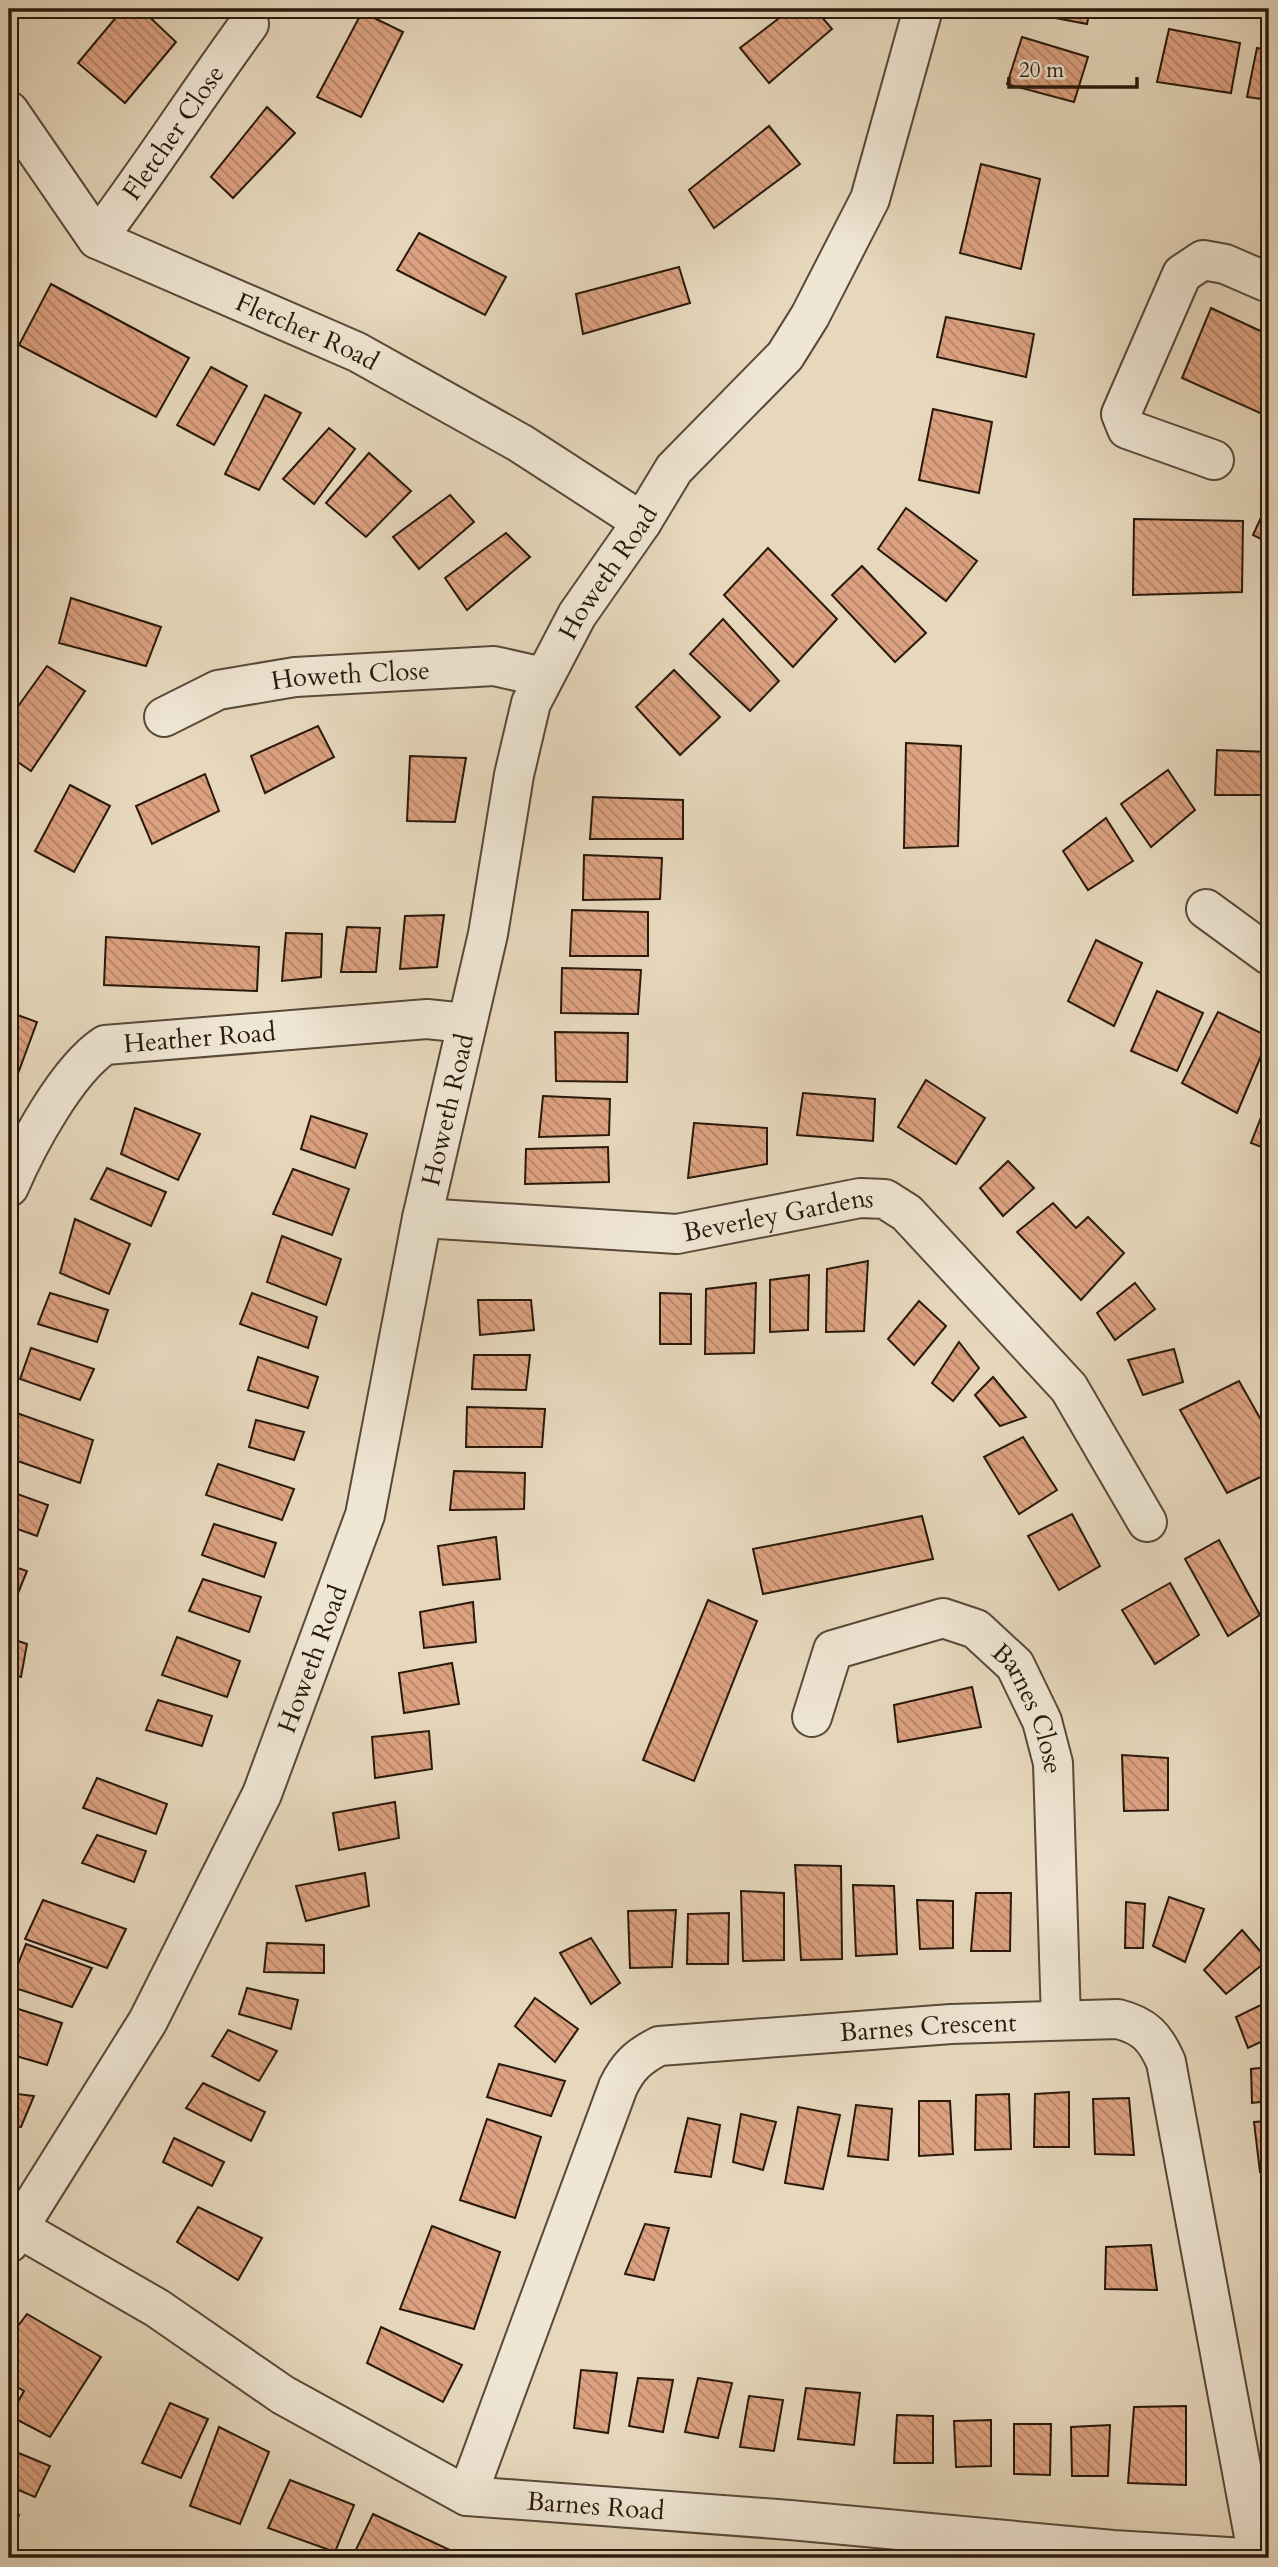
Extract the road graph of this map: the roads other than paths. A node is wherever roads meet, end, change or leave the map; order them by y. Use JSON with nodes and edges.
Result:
{"nodes":[{"id":1,"x":923,"y":9,"type":"edge"},
{"id":2,"x":249,"y":24,"type":"dead end"},
{"id":3,"x":9,"y":111,"type":"edge"},
{"id":4,"x":97,"y":239,"type":"junction"},
{"id":5,"x":1269,"y":283,"type":"edge"},
{"id":6,"x":1214,"y":460,"type":"dead end"},
{"id":7,"x":642,"y":522,"type":"junction"},
{"id":8,"x":543,"y":677,"type":"junction"},
{"id":9,"x":164,"y":718,"type":"dead end"},
{"id":10,"x":1206,"y":909,"type":"dead end"},
{"id":11,"x":1269,"y":955,"type":"edge"},
{"id":12,"x":465,"y":1023,"type":"junction"},
{"id":13,"x":9,"y":1187,"type":"edge"},
{"id":14,"x":422,"y":1218,"type":"junction"},
{"id":15,"x":1147,"y":1522,"type":"dead end"},
{"id":16,"x":812,"y":1717,"type":"dead end"},
{"id":17,"x":1061,"y":2020,"type":"junction"},
{"id":18,"x":12,"y":2230,"type":"edge"},
{"id":19,"x":467,"y":2496,"type":"junction"},
{"id":20,"x":1245,"y":2558,"type":"edge"},
{"id":21,"x":1258,"y":2558,"type":"edge"}],
"edges":[{"from":1,"to":7,"type":"street","name":"Howeth Road"},
{"from":2,"to":4,"type":"street","name":"Fletcher Close"},
{"from":3,"to":4,"type":"street"},
{"from":4,"to":7,"type":"street","name":"Fletcher Road"},
{"from":5,"to":6,"type":"street"},
{"from":7,"to":8,"type":"street","name":"Howeth Road"},
{"from":8,"to":9,"type":"street","name":"Howeth Close"},
{"from":8,"to":12,"type":"street","name":"Howeth Road"},
{"from":10,"to":11,"type":"street"},
{"from":12,"to":13,"type":"street","name":"Heather Road"},
{"from":12,"to":14,"type":"street","name":"Howeth Road"},
{"from":14,"to":15,"type":"street","name":"Beverley Gardens"},
{"from":14,"to":18,"type":"street","name":"Howeth Road"},
{"from":16,"to":17,"type":"street","name":"Barnes Close"},
{"from":17,"to":19,"type":"street","name":"Barnes Crescent"},
{"from":17,"to":21,"type":"street","name":"Barnes Crescent"},
{"from":18,"to":19,"type":"street","name":"Barnes Road"},
{"from":19,"to":20,"type":"street","name":"Barnes Road"}]}
